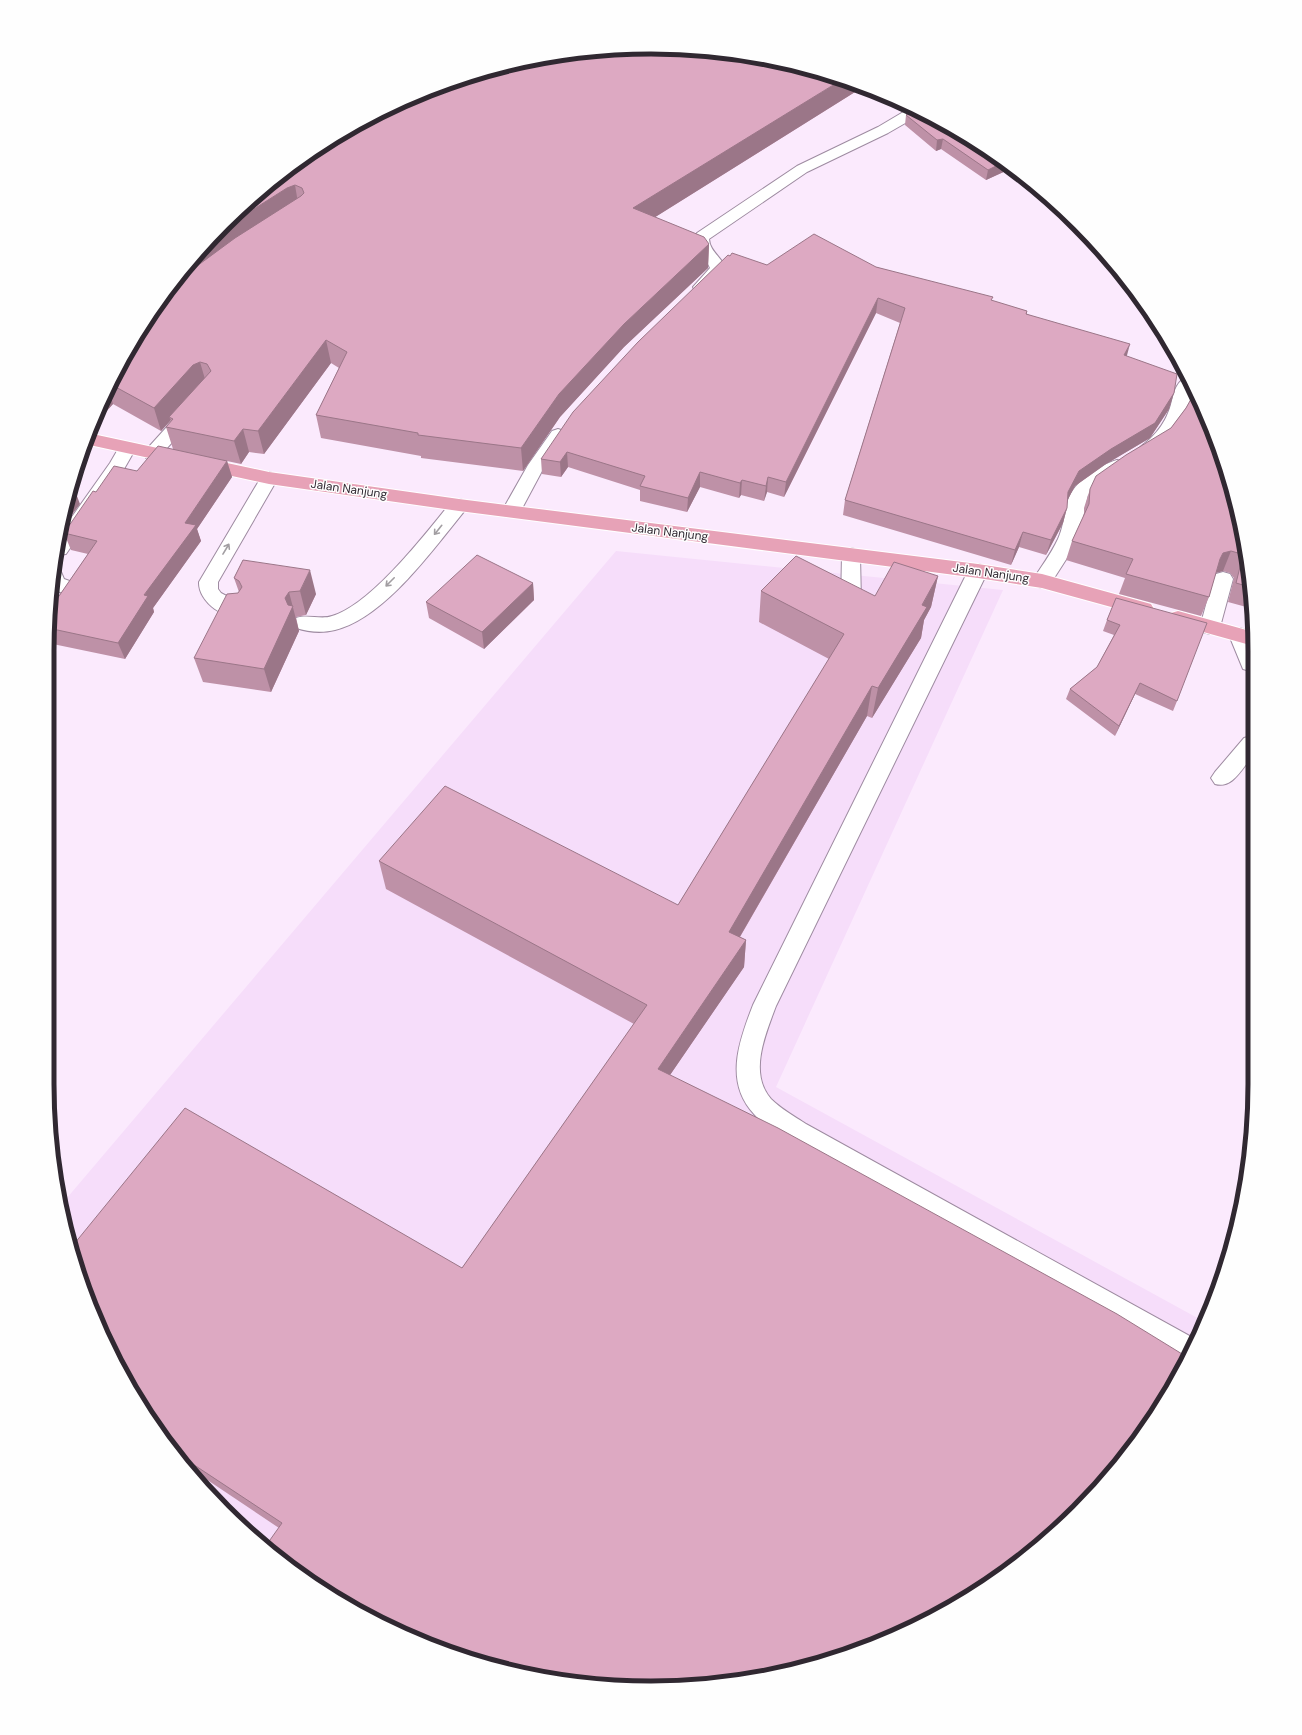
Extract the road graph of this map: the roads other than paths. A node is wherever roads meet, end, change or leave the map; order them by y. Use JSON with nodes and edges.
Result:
{"nodes":[{"id":1,"x":911,"y":114,"type":"edge"},
{"id":2,"x":688,"y":299,"type":"edge"},
{"id":3,"x":1185,"y":386,"type":"edge"},
{"id":4,"x":202,"y":398,"type":"edge"},
{"id":5,"x":567,"y":422,"type":"edge"},
{"id":6,"x":93,"y":440,"type":"edge"},
{"id":7,"x":127,"y":448,"type":"junction"},
{"id":8,"x":152,"y":454,"type":"junction"},
{"id":9,"x":269,"y":478,"type":"junction"},
{"id":10,"x":459,"y":505,"type":"junction"},
{"id":11,"x":511,"y":511,"type":"junction"},
{"id":12,"x":64,"y":542,"type":"edge"},
{"id":13,"x":851,"y":554,"type":"junction"},
{"id":14,"x":978,"y":571,"type":"junction"},
{"id":15,"x":1223,"y":579,"type":"edge"},
{"id":16,"x":1042,"y":581,"type":"junction"},
{"id":17,"x":58,"y":584,"type":"edge"},
{"id":18,"x":71,"y":589,"type":"edge"},
{"id":19,"x":852,"y":603,"type":"edge"},
{"id":20,"x":238,"y":611,"type":"edge"},
{"id":21,"x":303,"y":623,"type":"dead end"},
{"id":22,"x":1210,"y":627,"type":"junction"},
{"id":23,"x":1245,"y":637,"type":"edge"},
{"id":24,"x":1248,"y":653,"type":"edge"},
{"id":25,"x":1248,"y":748,"type":"edge"},
{"id":26,"x":1222,"y":778,"type":"dead end"},
{"id":27,"x":1186,"y":1349,"type":"edge"}],
"edges":[{"from":1,"to":2,"type":"street"},
{"from":3,"to":16,"type":"street"},
{"from":4,"to":8,"type":"street"},
{"from":5,"to":11,"type":"street"},
{"from":6,"to":7,"type":"main road","name":"Jalan Nanjung"},
{"from":7,"to":8,"type":"main road","name":"Jalan Nanjung"},
{"from":7,"to":12,"type":"street"},
{"from":8,"to":9,"type":"main road","name":"Jalan Nanjung"},
{"from":9,"to":10,"type":"main road","name":"Jalan Nanjung"},
{"from":20,"to":9,"type":"street","one_way":true},
{"from":10,"to":11,"type":"main road","name":"Jalan Nanjung"},
{"from":10,"to":21,"type":"street","one_way":true},
{"from":11,"to":13,"type":"main road","name":"Jalan Nanjung"},
{"from":13,"to":14,"type":"main road","name":"Jalan Nanjung"},
{"from":13,"to":19,"type":"street"},
{"from":14,"to":16,"type":"main road","name":"Jalan Nanjung"},
{"from":14,"to":27,"type":"street"},
{"from":15,"to":22,"type":"street"},
{"from":16,"to":22,"type":"main road","name":"Jalan Nanjung"},
{"from":17,"to":18,"type":"street"},
{"from":22,"to":23,"type":"main road","name":"Jalan Nanjung"},
{"from":23,"to":24,"type":"street"},
{"from":25,"to":26,"type":"street"}]}
